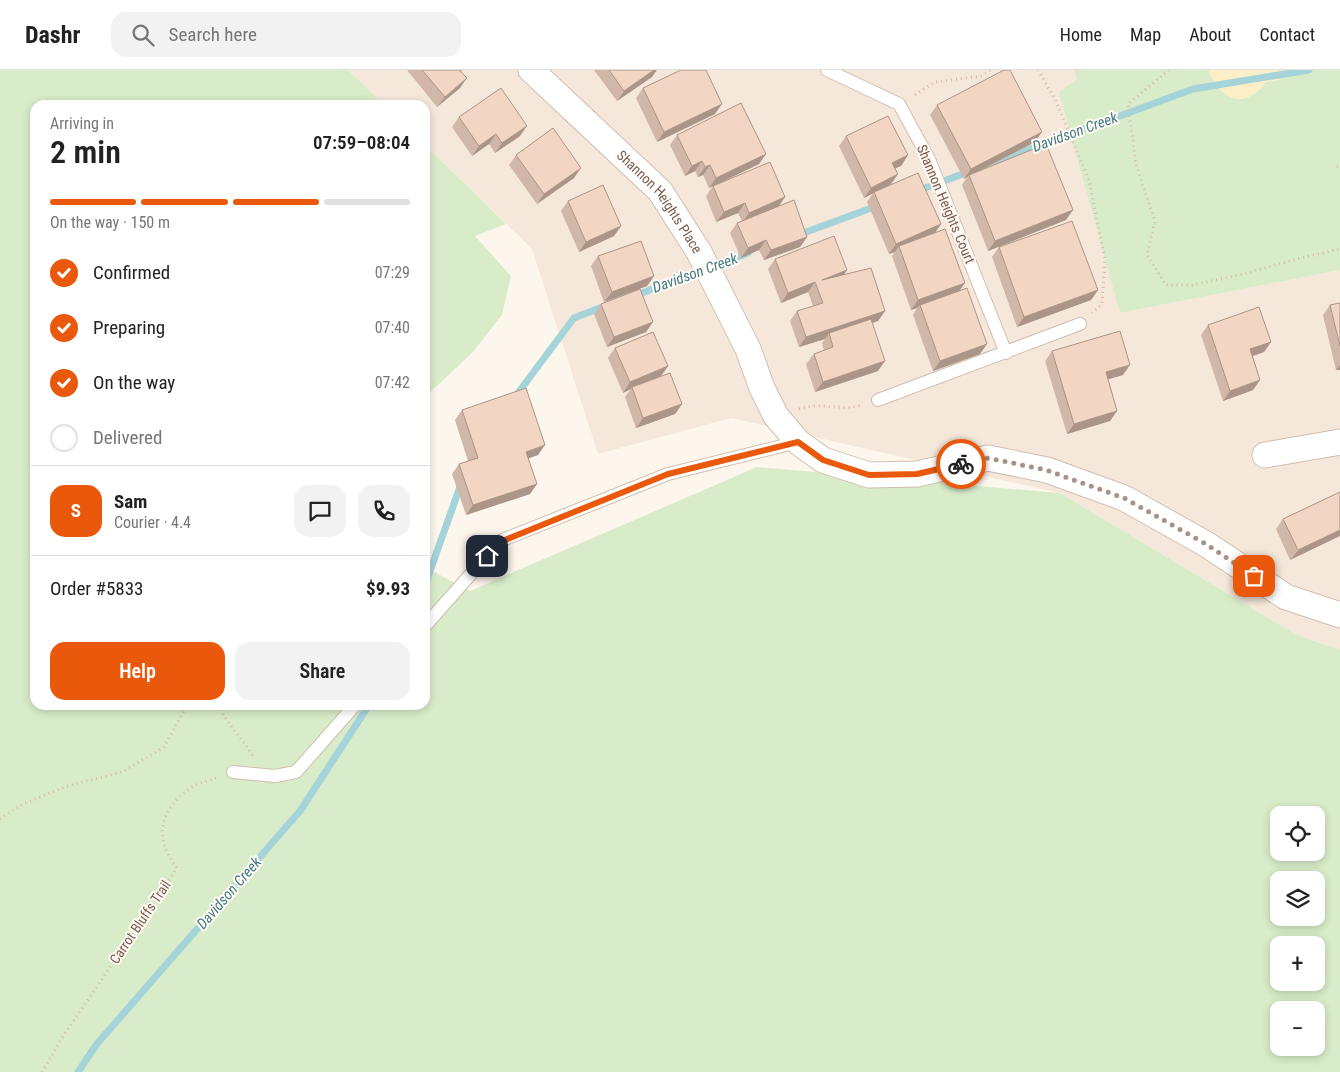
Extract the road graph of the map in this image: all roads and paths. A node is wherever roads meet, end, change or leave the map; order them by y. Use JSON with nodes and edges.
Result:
{"nodes":[{"id":1,"x":531,"y":70,"type":"edge"},
{"id":2,"x":827,"y":70,"type":"edge"},
{"id":3,"x":991,"y":70,"type":"edge"},
{"id":4,"x":1038,"y":70,"type":"edge"},
{"id":5,"x":1169,"y":70,"type":"edge"},
{"id":6,"x":899,"y":104,"type":"junction"},
{"id":7,"x":1340,"y":249,"type":"edge"},
{"id":8,"x":1080,"y":324,"type":"joint"},
{"id":9,"x":1006,"y":353,"type":"junction"},
{"id":10,"x":878,"y":400,"type":"dead end"},
{"id":11,"x":854,"y":408,"type":"dead end"},
{"id":12,"x":797,"y":410,"type":"dead end"},
{"id":13,"x":798,"y":442,"type":"junction"},
{"id":14,"x":1340,"y":442,"type":"edge"},
{"id":15,"x":1265,"y":455,"type":"dead end"},
{"id":16,"x":1340,"y":615,"type":"edge"},
{"id":17,"x":430,"y":620,"type":"edge"},
{"id":18,"x":184,"y":710,"type":"edge"},
{"id":19,"x":220,"y":710,"type":"edge"},
{"id":20,"x":351,"y":710,"type":"edge"},
{"id":21,"x":234,"y":772,"type":"joint"},
{"id":22,"x":275,"y":776,"type":"junction"},
{"id":23,"x":0,"y":819,"type":"edge"},
{"id":24,"x":42,"y":1072,"type":"edge"}],
"edges":[{"from":1,"to":13,"type":"street","name":"Shannon Heights Place"},
{"from":2,"to":6,"type":"lane"},
{"from":3,"to":6,"type":"path"},
{"from":4,"to":8,"type":"path"},
{"from":5,"to":7,"type":"path"},
{"from":6,"to":9,"type":"lane","name":"Shannon Heights Court"},
{"from":8,"to":9,"type":"lane"},
{"from":9,"to":10,"type":"lane"},
{"from":11,"to":12,"type":"path"},
{"from":13,"to":16,"type":"street","name":"Shannon Heights Place"},
{"from":13,"to":17,"type":"lane"},
{"from":14,"to":15,"type":"street"},
{"from":18,"to":23,"type":"path"},
{"from":19,"to":22,"type":"path"},
{"from":20,"to":22,"type":"lane"},
{"from":21,"to":22,"type":"lane"},
{"from":21,"to":24,"type":"path","name":"Carrot Bluffs Trail"}]}
